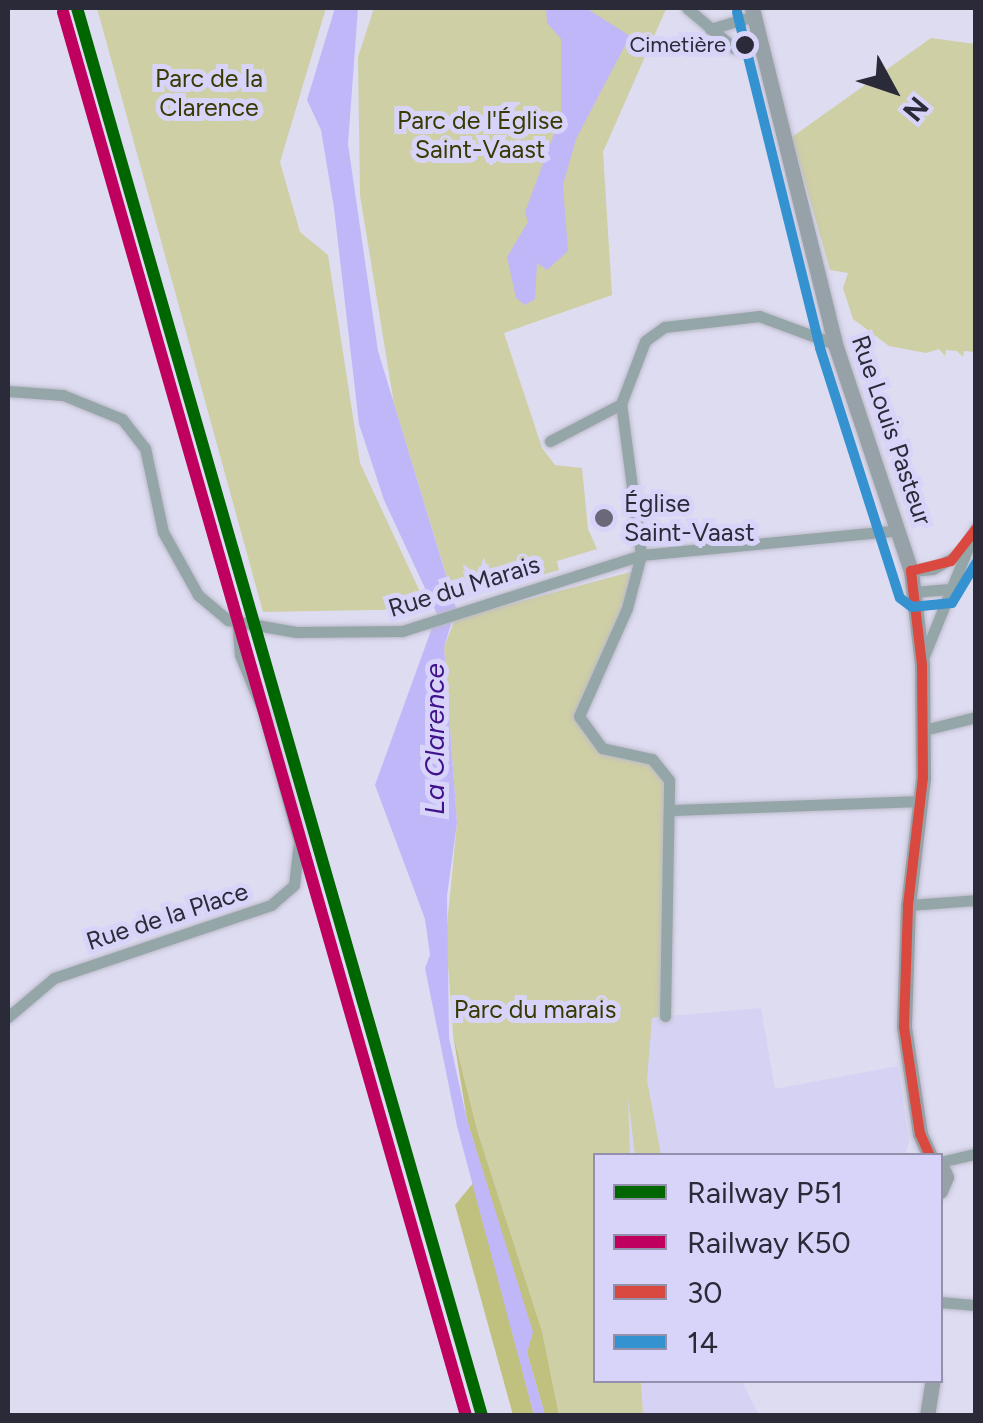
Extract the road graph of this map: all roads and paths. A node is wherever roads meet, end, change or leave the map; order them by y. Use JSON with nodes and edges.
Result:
{"nodes":[{"id":1,"x":687,"y":8,"type":"edge"},
{"id":2,"x":753,"y":12,"type":"edge"},
{"id":3,"x":710,"y":29,"type":"junction"},
{"id":4,"x":760,"y":46,"type":"junction"},
{"id":5,"x":835,"y":344,"type":"junction"},
{"id":6,"x":8,"y":391,"type":"edge"},
{"id":7,"x":621,"y":404,"type":"junction"},
{"id":8,"x":550,"y":441,"type":"dead end"},
{"id":9,"x":976,"y":528,"type":"edge"},
{"id":10,"x":899,"y":530,"type":"junction"},
{"id":11,"x":965,"y":549,"type":"junction"},
{"id":12,"x":641,"y":555,"type":"junction"},
{"id":13,"x":910,"y":570,"type":"junction"},
{"id":14,"x":946,"y":590,"type":"junction"},
{"id":15,"x":914,"y":592,"type":"junction"},
{"id":16,"x":237,"y":622,"type":"junction"},
{"id":17,"x":922,"y":666,"type":"junction"},
{"id":18,"x":976,"y":717,"type":"edge"},
{"id":19,"x":924,"y":730,"type":"junction"},
{"id":20,"x":922,"y":801,"type":"junction"},
{"id":21,"x":672,"y":810,"type":"junction"},
{"id":22,"x":976,"y":900,"type":"edge"},
{"id":23,"x":908,"y":905,"type":"junction"},
{"id":24,"x":665,"y":1016,"type":"dead end"},
{"id":25,"x":8,"y":1017,"type":"edge"},
{"id":26,"x":920,"y":1134,"type":"junction"},
{"id":27,"x":917,"y":1153,"type":"edge"},
{"id":28,"x":929,"y":1153,"type":"edge"},
{"id":29,"x":971,"y":1156,"type":"edge"},
{"id":30,"x":943,"y":1162,"type":"edge"},
{"id":31,"x":943,"y":1187,"type":"edge"},
{"id":32,"x":943,"y":1302,"type":"edge"},
{"id":33,"x":976,"y":1305,"type":"edge"},
{"id":34,"x":932,"y":1383,"type":"edge"},
{"id":35,"x":928,"y":1416,"type":"edge"}],
"edges":[{"from":1,"to":3,"type":"street"},
{"from":2,"to":3,"type":"street"},
{"from":2,"to":4,"type":"main road","name":"Rue Louis Pasteur"},
{"from":3,"to":4,"type":"street"},
{"from":4,"to":5,"type":"main road","name":"Rue Louis Pasteur"},
{"from":5,"to":7,"type":"street"},
{"from":5,"to":10,"type":"main road","name":"Rue Louis Pasteur"},
{"from":6,"to":16,"type":"street"},
{"from":7,"to":8,"type":"street"},
{"from":7,"to":12,"type":"street"},
{"from":9,"to":11,"type":"street"},
{"from":10,"to":12,"type":"street","name":"Rue du Marais"},
{"from":10,"to":13,"type":"main road","name":"Rue Louis Pasteur"},
{"from":11,"to":13,"type":"street"},
{"from":11,"to":14,"type":"street"},
{"from":12,"to":16,"type":"street","name":"Rue du Marais"},
{"from":12,"to":21,"type":"street"},
{"from":13,"to":15,"type":"main road","name":"Rue Louis Pasteur"},
{"from":14,"to":15,"type":"street"},
{"from":14,"to":17,"type":"street"},
{"from":15,"to":17,"type":"main road","name":"Rue Louis Pasteur"},
{"from":16,"to":25,"type":"street","name":"Rue de la Place"},
{"from":17,"to":19,"type":"main road","name":"Rue Louis Pasteur"},
{"from":18,"to":19,"type":"street"},
{"from":19,"to":20,"type":"main road","name":"Rue Louis Pasteur"},
{"from":20,"to":21,"type":"street"},
{"from":20,"to":23,"type":"main road","name":"Rue Louis Pasteur"},
{"from":21,"to":24,"type":"street"},
{"from":22,"to":23,"type":"street"},
{"from":23,"to":26,"type":"main road","name":"Rue Louis Pasteur"},
{"from":26,"to":27,"type":"main road","name":"Rue Louis Pasteur"},
{"from":26,"to":28,"type":"main road","name":"Rue Louis Pasteur"},
{"from":29,"to":30,"type":"street"},
{"from":29,"to":31,"type":"street"},
{"from":32,"to":33,"type":"street"},
{"from":34,"to":35,"type":"main road"}]}
